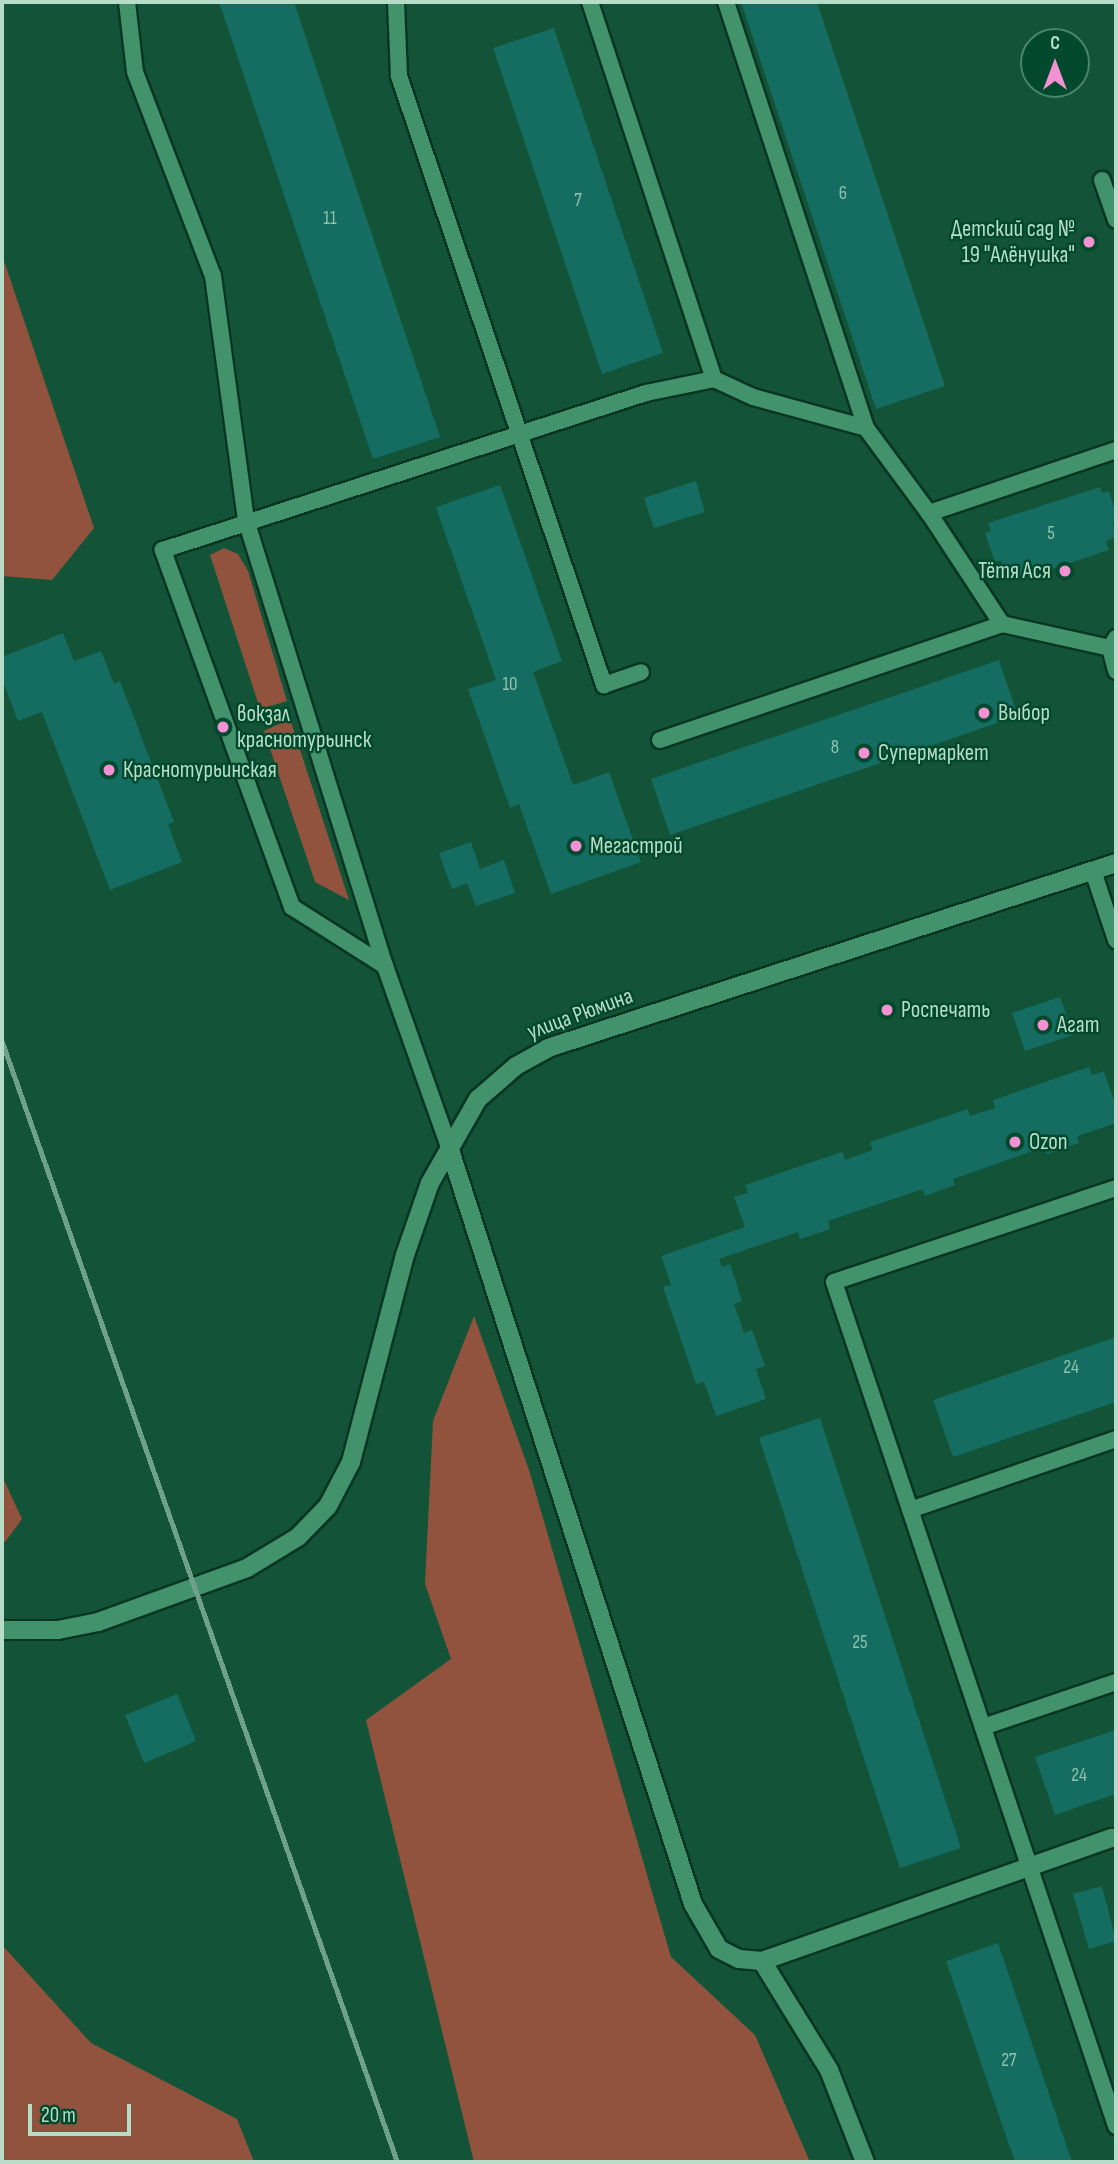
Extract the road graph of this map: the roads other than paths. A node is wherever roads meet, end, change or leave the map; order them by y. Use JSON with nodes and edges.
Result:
{"nodes":[{"id":1,"x":127,"y":2,"type":"edge"},
{"id":2,"x":396,"y":2,"type":"edge"},
{"id":3,"x":590,"y":2,"type":"edge"},
{"id":4,"x":726,"y":2,"type":"edge"},
{"id":5,"x":1102,"y":180,"type":"dead end"},
{"id":6,"x":1116,"y":220,"type":"edge"},
{"id":7,"x":714,"y":379,"type":"junction"},
{"id":8,"x":866,"y":428,"type":"junction"},
{"id":9,"x":518,"y":436,"type":"junction"},
{"id":10,"x":1116,"y":450,"type":"edge"},
{"id":11,"x":929,"y":513,"type":"junction"},
{"id":12,"x":246,"y":520,"type":"junction"},
{"id":13,"x":1002,"y":624,"type":"junction"},
{"id":14,"x":1113,"y":643,"type":"edge"},
{"id":15,"x":1116,"y":671,"type":"edge"},
{"id":16,"x":641,"y":672,"type":"dead end"},
{"id":17,"x":660,"y":740,"type":"dead end"},
{"id":18,"x":1116,"y":863,"type":"edge"},
{"id":19,"x":1093,"y":871,"type":"junction"},
{"id":20,"x":1116,"y":940,"type":"edge"},
{"id":21,"x":385,"y":966,"type":"junction"},
{"id":22,"x":449,"y":1147,"type":"junction"},
{"id":23,"x":1116,"y":1188,"type":"edge"},
{"id":24,"x":1116,"y":1439,"type":"edge"},
{"id":25,"x":911,"y":1510,"type":"junction"},
{"id":26,"x":2,"y":1630,"type":"edge"},
{"id":27,"x":1116,"y":1682,"type":"edge"},
{"id":28,"x":983,"y":1727,"type":"junction"},
{"id":29,"x":1114,"y":1844,"type":"edge"},
{"id":30,"x":1030,"y":1867,"type":"junction"},
{"id":31,"x":762,"y":1961,"type":"junction"},
{"id":32,"x":1116,"y":2126,"type":"edge"},
{"id":33,"x":865,"y":2162,"type":"edge"}],
"edges":[{"from":1,"to":12,"type":"lane"},
{"from":2,"to":9,"type":"lane"},
{"from":3,"to":7,"type":"lane"},
{"from":4,"to":8,"type":"lane"},
{"from":5,"to":6,"type":"lane"},
{"from":7,"to":8,"type":"lane"},
{"from":7,"to":9,"type":"lane"},
{"from":8,"to":11,"type":"lane"},
{"from":9,"to":12,"type":"lane"},
{"from":9,"to":16,"type":"lane"},
{"from":10,"to":11,"type":"lane"},
{"from":11,"to":13,"type":"lane"},
{"from":12,"to":21,"type":"lane"},
{"from":12,"to":21,"type":"lane"},
{"from":13,"to":14,"type":"lane"},
{"from":13,"to":17,"type":"lane"},
{"from":14,"to":15,"type":"lane"},
{"from":18,"to":19,"type":"street","name":"улица Рюмина"},
{"from":19,"to":20,"type":"lane"},
{"from":19,"to":22,"type":"street","name":"улица Рюмина"},
{"from":21,"to":22,"type":"lane"},
{"from":22,"to":26,"type":"street","name":"улица Рюмина"},
{"from":22,"to":31,"type":"street"},
{"from":23,"to":25,"type":"lane"},
{"from":24,"to":25,"type":"lane"},
{"from":25,"to":28,"type":"lane"},
{"from":27,"to":28,"type":"lane"},
{"from":28,"to":30,"type":"lane"},
{"from":29,"to":30,"type":"street"},
{"from":30,"to":31,"type":"street"},
{"from":30,"to":32,"type":"lane"},
{"from":31,"to":33,"type":"street"}]}
